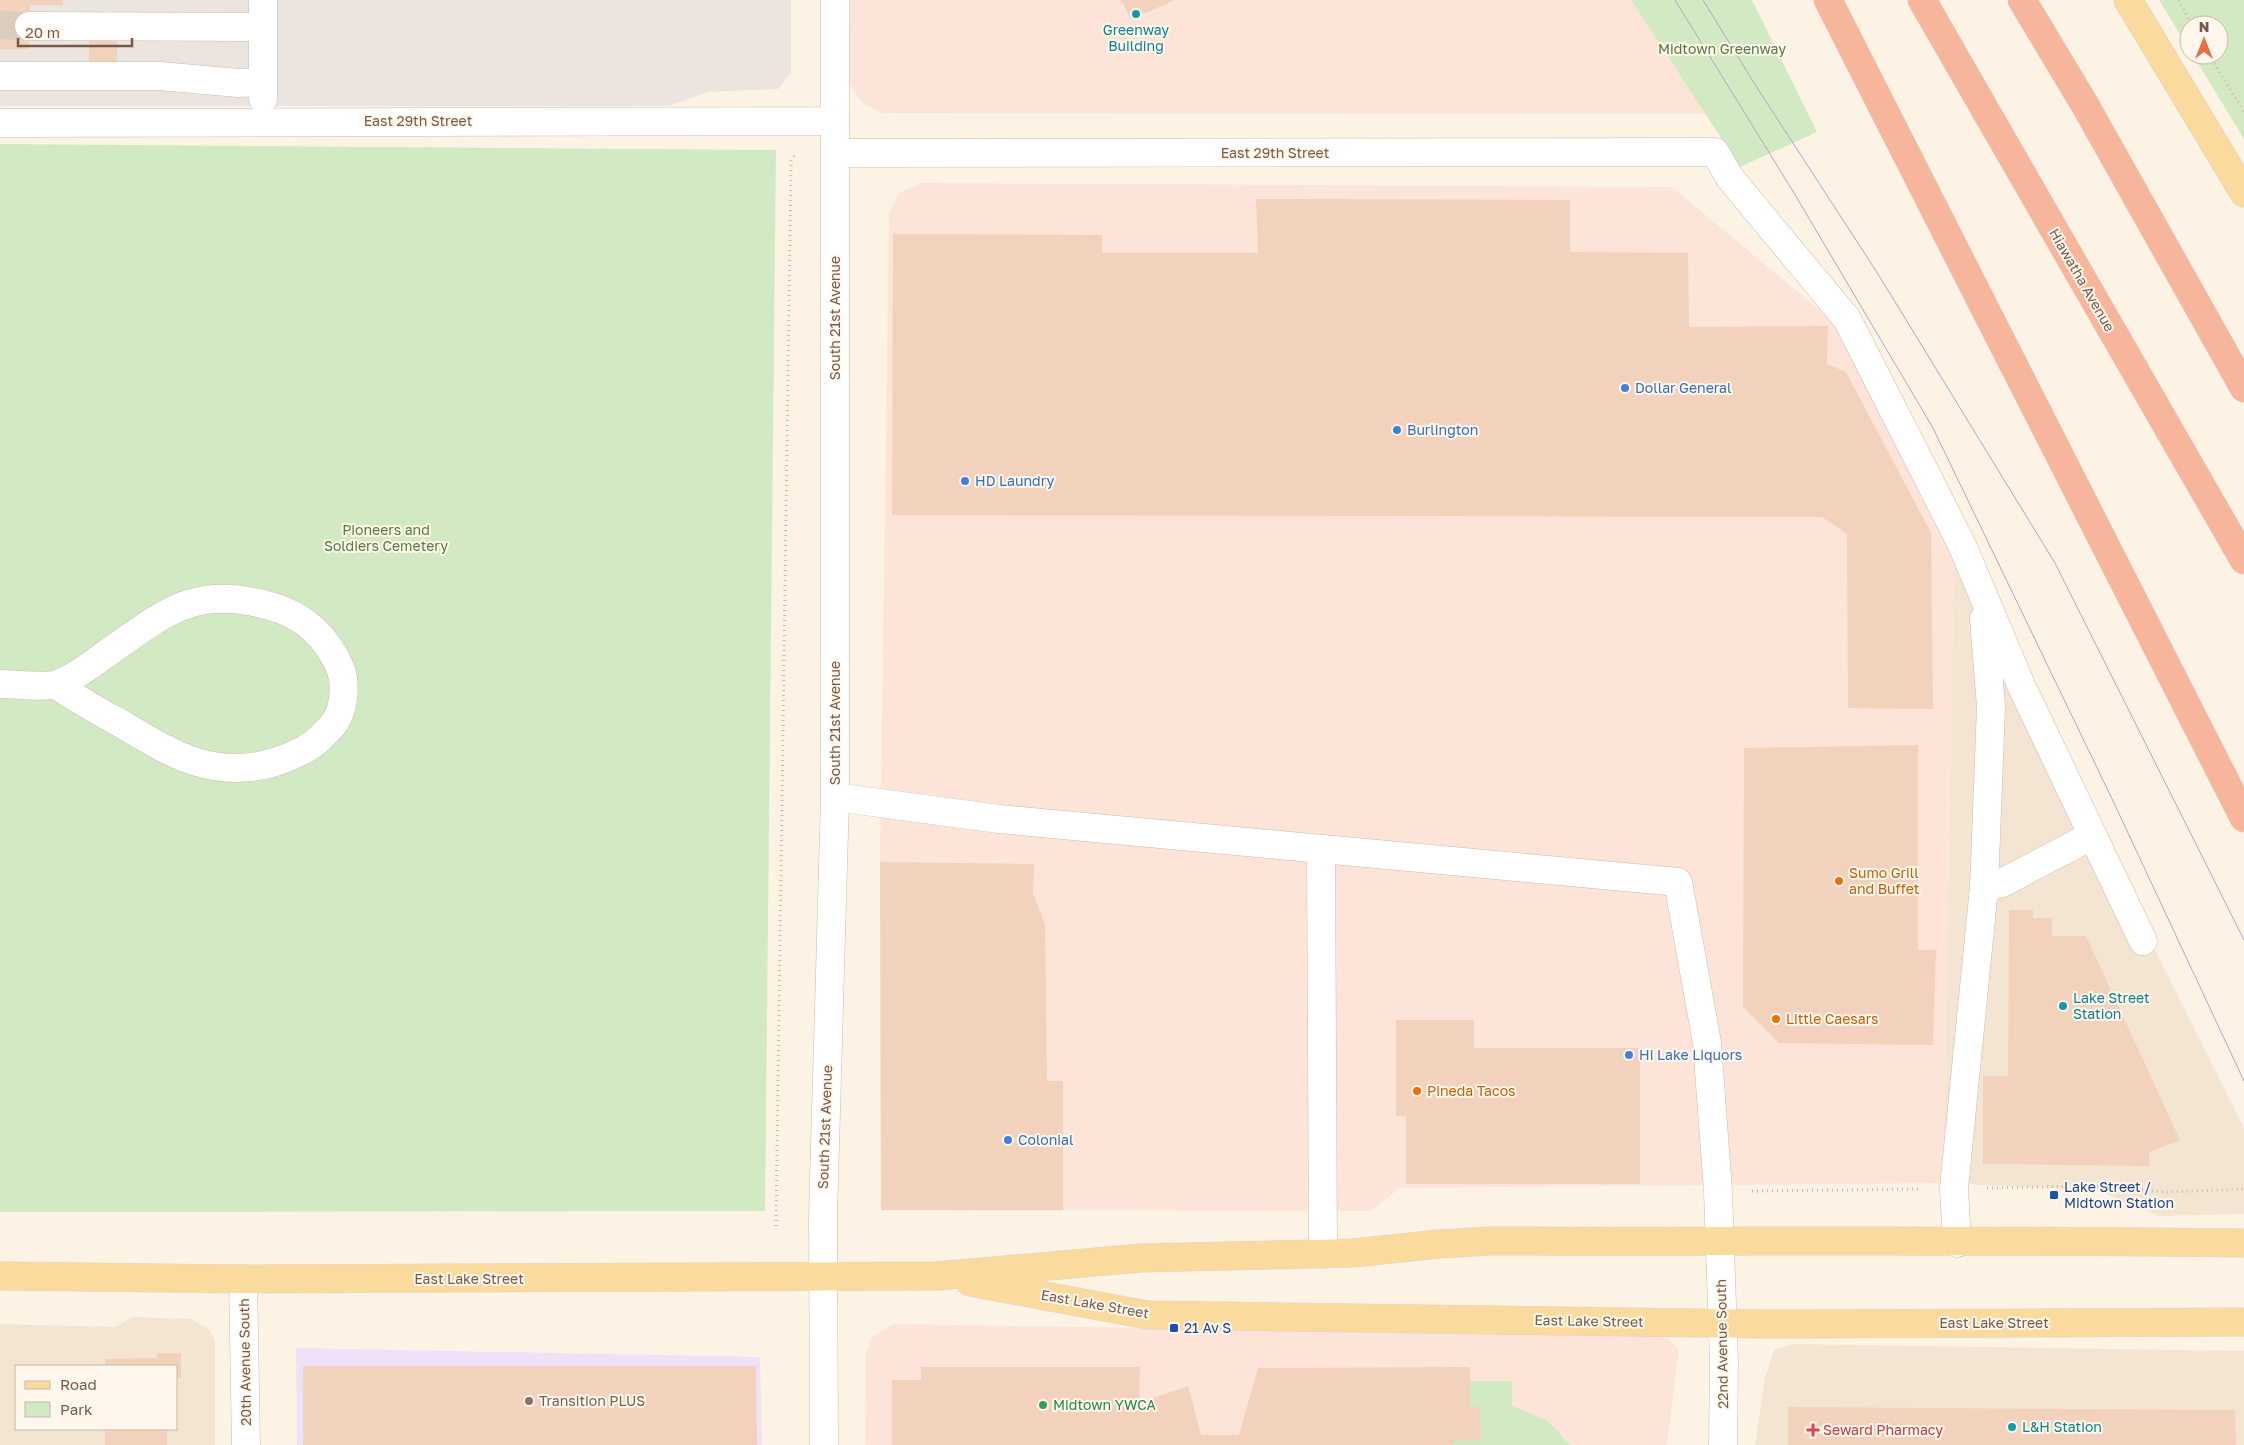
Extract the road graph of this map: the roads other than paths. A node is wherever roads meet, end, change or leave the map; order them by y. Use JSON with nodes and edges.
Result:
{"nodes":[{"id":1,"x":263,"y":0,"type":"edge"},
{"id":2,"x":834,"y":0,"type":"edge"},
{"id":3,"x":1828,"y":0,"type":"edge"},
{"id":4,"x":1922,"y":0,"type":"edge"},
{"id":5,"x":2022,"y":0,"type":"edge"},
{"id":6,"x":2128,"y":0,"type":"edge"},
{"id":7,"x":29,"y":26,"type":"tunnel mouth"},
{"id":8,"x":263,"y":27,"type":"junction"},
{"id":9,"x":0,"y":76,"type":"edge"},
{"id":10,"x":263,"y":82,"type":"junction"},
{"id":11,"x":263,"y":121,"type":"junction"},
{"id":12,"x":835,"y":121,"type":"junction"},
{"id":13,"x":0,"y":123,"type":"edge"},
{"id":14,"x":835,"y":153,"type":"junction"},
{"id":15,"x":2244,"y":193,"type":"edge"},
{"id":16,"x":2244,"y":388,"type":"edge"},
{"id":17,"x":2244,"y":560,"type":"edge"},
{"id":18,"x":1983,"y":598,"type":"junction"},
{"id":19,"x":0,"y":684,"type":"edge"},
{"id":20,"x":56,"y":684,"type":"junction"},
{"id":21,"x":834,"y":797,"type":"junction"},
{"id":22,"x":2244,"y":818,"type":"edge"},
{"id":23,"x":2093,"y":835,"type":"junction"},
{"id":24,"x":1321,"y":849,"type":"junction"},
{"id":25,"x":1984,"y":888,"type":"junction"},
{"id":26,"x":2143,"y":941,"type":"dead end"},
{"id":27,"x":1719,"y":1243,"type":"junction"},
{"id":28,"x":1957,"y":1243,"type":"junction"},
{"id":29,"x":2244,"y":1243,"type":"edge"},
{"id":30,"x":1324,"y":1254,"type":"junction"},
{"id":31,"x":823,"y":1275,"type":"junction"},
{"id":32,"x":0,"y":1276,"type":"edge"},
{"id":33,"x":937,"y":1276,"type":"junction"},
{"id":34,"x":243,"y":1279,"type":"junction"},
{"id":35,"x":2244,"y":1322,"type":"edge"},
{"id":36,"x":1722,"y":1323,"type":"junction"},
{"id":37,"x":246,"y":1445,"type":"edge"},
{"id":38,"x":824,"y":1445,"type":"edge"},
{"id":39,"x":1723,"y":1445,"type":"edge"}],
"edges":[{"from":1,"to":8,"type":"street"},
{"from":2,"to":12,"type":"street","name":"South 21st Avenue"},
{"from":3,"to":22,"type":"highway"},
{"from":4,"to":17,"type":"highway","name":"Hiawatha Avenue"},
{"from":5,"to":16,"type":"highway"},
{"from":6,"to":15,"type":"main road"},
{"from":7,"to":8,"type":"street"},
{"from":8,"to":10,"type":"street"},
{"from":9,"to":10,"type":"street"},
{"from":10,"to":11,"type":"street"},
{"from":11,"to":12,"type":"street","name":"East 29th Street"},
{"from":11,"to":13,"type":"street","name":"East 29th Street"},
{"from":12,"to":14,"type":"street","name":"South 21st Avenue"},
{"from":14,"to":18,"type":"street","name":"East 29th Street"},
{"from":14,"to":21,"type":"street","name":"South 21st Avenue"},
{"from":18,"to":23,"type":"street"},
{"from":18,"to":25,"type":"street"},
{"from":19,"to":20,"type":"street"},
{"from":20,"to":20,"type":"street"},
{"from":21,"to":24,"type":"street"},
{"from":21,"to":31,"type":"street","name":"South 21st Avenue"},
{"from":23,"to":25,"type":"street"},
{"from":23,"to":26,"type":"street"},
{"from":24,"to":27,"type":"street","name":"22nd Avenue South"},
{"from":24,"to":30,"type":"street"},
{"from":25,"to":28,"type":"street"},
{"from":27,"to":28,"type":"main road","name":"East Lake Street"},
{"from":27,"to":30,"type":"main road","name":"East Lake Street"},
{"from":27,"to":36,"type":"street","name":"22nd Avenue South"},
{"from":28,"to":29,"type":"main road","name":"East Lake Street"},
{"from":30,"to":33,"type":"main road","name":"East Lake Street"},
{"from":31,"to":33,"type":"main road","name":"East Lake Street"},
{"from":31,"to":34,"type":"main road","name":"East Lake Street"},
{"from":31,"to":38,"type":"street","name":"South 21st Avenue"},
{"from":32,"to":34,"type":"main road","name":"East Lake Street"},
{"from":33,"to":36,"type":"main road","name":"East Lake Street"},
{"from":34,"to":37,"type":"street","name":"20th Avenue South"},
{"from":35,"to":36,"type":"main road","name":"East Lake Street"},
{"from":36,"to":39,"type":"street","name":"22nd Avenue South"}]}
